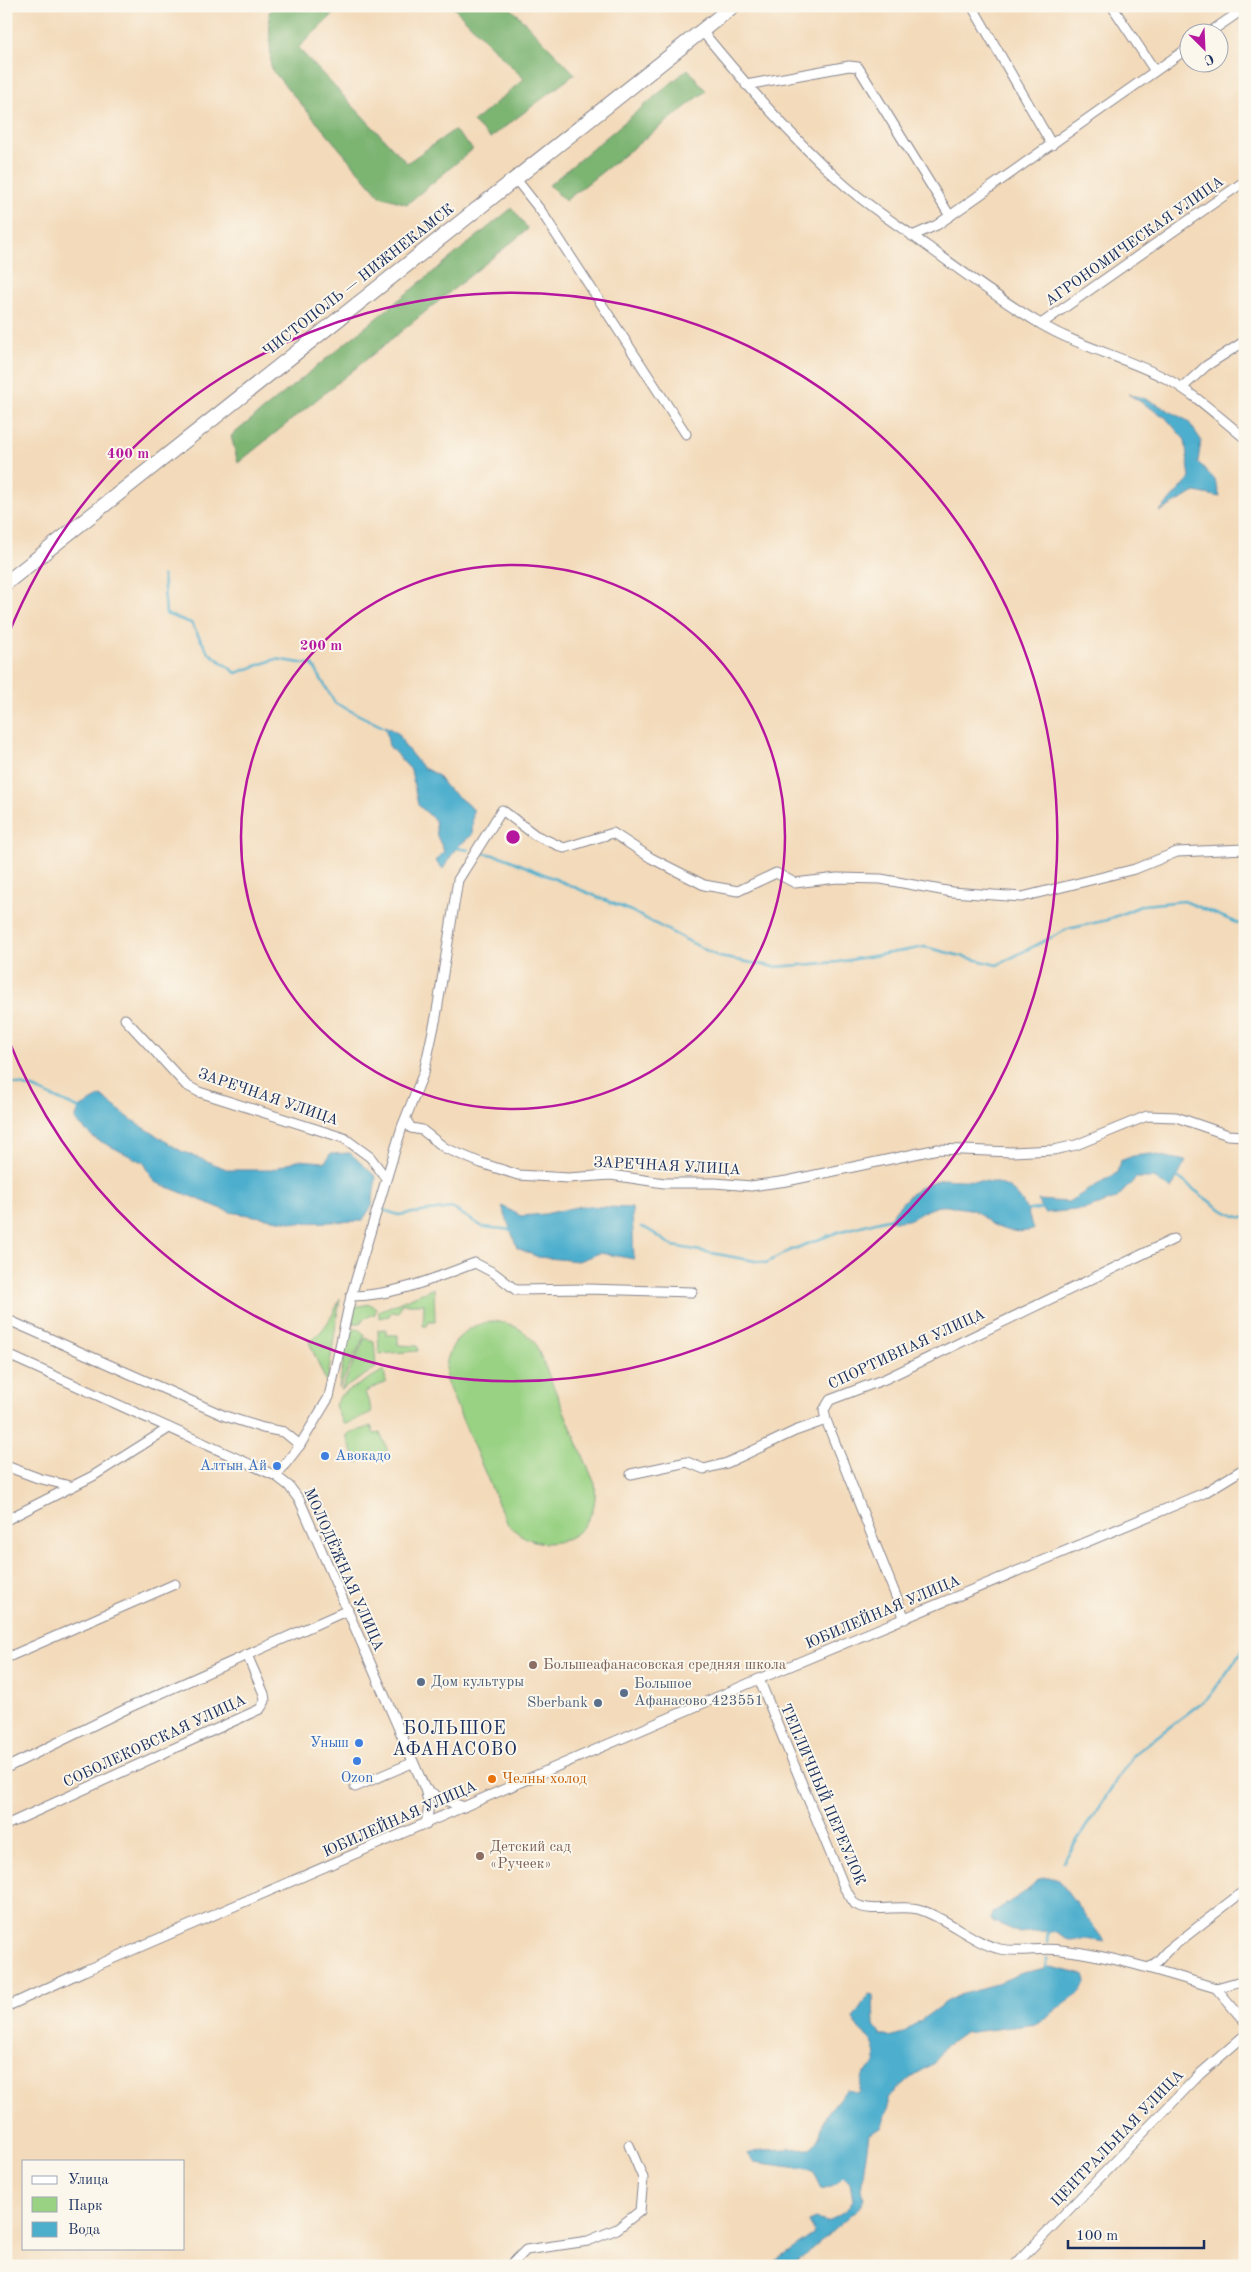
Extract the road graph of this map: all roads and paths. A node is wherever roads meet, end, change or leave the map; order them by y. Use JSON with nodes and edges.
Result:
{"nodes":[{"id":1,"x":733,"y":6,"type":"edge"},
{"id":2,"x":972,"y":6,"type":"edge"},
{"id":3,"x":1112,"y":6,"type":"edge"},
{"id":4,"x":1245,"y":8,"type":"edge"},
{"id":5,"x":1225,"y":22,"type":"edge"},
{"id":6,"x":702,"y":31,"type":"junction"},
{"id":7,"x":1178,"y":55,"type":"edge"},
{"id":8,"x":1155,"y":71,"type":"junction"},
{"id":9,"x":746,"y":86,"type":"junction"},
{"id":10,"x":1052,"y":145,"type":"junction"},
{"id":11,"x":515,"y":178,"type":"junction"},
{"id":12,"x":1245,"y":181,"type":"edge"},
{"id":13,"x":950,"y":216,"type":"junction"},
{"id":14,"x":912,"y":236,"type":"junction"},
{"id":15,"x":1041,"y":324,"type":"junction"},
{"id":16,"x":1245,"y":341,"type":"edge"},
{"id":17,"x":1182,"y":388,"type":"junction"},
{"id":18,"x":686,"y":434,"type":"dead end"},
{"id":19,"x":1245,"y":438,"type":"edge"},
{"id":20,"x":6,"y":583,"type":"edge"},
{"id":21,"x":1245,"y":849,"type":"edge"},
{"id":22,"x":125,"y":1019,"type":"dead end"},
{"id":23,"x":406,"y":1120,"type":"junction"},
{"id":24,"x":1245,"y":1136,"type":"edge"},
{"id":25,"x":386,"y":1178,"type":"junction"},
{"id":26,"x":1174,"y":1239,"type":"dead end"},
{"id":27,"x":692,"y":1292,"type":"dead end"},
{"id":28,"x":351,"y":1296,"type":"junction"},
{"id":29,"x":6,"y":1319,"type":"edge"},
{"id":30,"x":6,"y":1354,"type":"edge"},
{"id":31,"x":826,"y":1420,"type":"junction"},
{"id":32,"x":169,"y":1428,"type":"junction"},
{"id":33,"x":300,"y":1445,"type":"junction"},
{"id":34,"x":6,"y":1466,"type":"edge"},
{"id":35,"x":1245,"y":1468,"type":"edge"},
{"id":36,"x":631,"y":1474,"type":"dead end"},
{"id":37,"x":276,"y":1476,"type":"junction"},
{"id":38,"x":70,"y":1486,"type":"junction"},
{"id":39,"x":6,"y":1520,"type":"edge"},
{"id":40,"x":176,"y":1584,"type":"dead end"},
{"id":41,"x":348,"y":1610,"type":"junction"},
{"id":42,"x":905,"y":1619,"type":"junction"},
{"id":43,"x":247,"y":1655,"type":"junction"},
{"id":44,"x":6,"y":1658,"type":"edge"},
{"id":45,"x":759,"y":1679,"type":"junction"},
{"id":46,"x":412,"y":1762,"type":"junction"},
{"id":47,"x":6,"y":1768,"type":"edge"},
{"id":48,"x":355,"y":1787,"type":"dead end"},
{"id":49,"x":425,"y":1789,"type":"junction"},
{"id":50,"x":464,"y":1807,"type":"junction"},
{"id":51,"x":6,"y":1825,"type":"edge"},
{"id":52,"x":426,"y":1825,"type":"junction"},
{"id":53,"x":1245,"y":1890,"type":"edge"},
{"id":54,"x":1167,"y":1951,"type":"junction"},
{"id":55,"x":1150,"y":1967,"type":"junction"},
{"id":56,"x":1167,"y":1972,"type":"junction"},
{"id":57,"x":1245,"y":1980,"type":"edge"},
{"id":58,"x":1216,"y":1988,"type":"junction"},
{"id":59,"x":6,"y":2007,"type":"edge"},
{"id":60,"x":1245,"y":2022,"type":"edge"},
{"id":61,"x":1245,"y":2035,"type":"edge"},
{"id":62,"x":629,"y":2145,"type":"dead end"},
{"id":63,"x":510,"y":2266,"type":"edge"},
{"id":64,"x":1014,"y":2266,"type":"edge"}],
"edges":[{"from":1,"to":6,"type":"main road","name":"ЧИСТОПОЛЬ — НИЖНЕКАМСК"},
{"from":2,"to":10,"type":"street"},
{"from":3,"to":8,"type":"street"},
{"from":4,"to":5,"type":"street"},
{"from":6,"to":9,"type":"street"},
{"from":6,"to":11,"type":"main road","name":"ЧИСТОПОЛЬ — НИЖНЕКАМСК"},
{"from":7,"to":8,"type":"street"},
{"from":8,"to":10,"type":"street"},
{"from":9,"to":13,"type":"street"},
{"from":9,"to":14,"type":"street"},
{"from":10,"to":13,"type":"street"},
{"from":11,"to":18,"type":"street"},
{"from":11,"to":20,"type":"main road","name":"ЧИСТОПОЛЬ — НИЖНЕКАМСК"},
{"from":12,"to":15,"type":"street","name":"АГРОНОМИЧЕСКАЯ УЛИЦА"},
{"from":13,"to":14,"type":"street"},
{"from":14,"to":15,"type":"street"},
{"from":15,"to":17,"type":"street"},
{"from":16,"to":17,"type":"street"},
{"from":17,"to":19,"type":"street"},
{"from":21,"to":23,"type":"street"},
{"from":22,"to":25,"type":"street","name":"ЗАРЕЧНАЯ УЛИЦА"},
{"from":23,"to":24,"type":"street","name":"ЗАРЕЧНАЯ УЛИЦА"},
{"from":23,"to":25,"type":"street"},
{"from":25,"to":28,"type":"street"},
{"from":26,"to":31,"type":"street","name":"СПОРТИВНАЯ УЛИЦА"},
{"from":27,"to":28,"type":"street"},
{"from":28,"to":33,"type":"street"},
{"from":29,"to":33,"type":"street"},
{"from":30,"to":32,"type":"street","name":"МОЛОДЁЖНАЯ УЛИЦА"},
{"from":31,"to":36,"type":"street"},
{"from":31,"to":42,"type":"street"},
{"from":32,"to":37,"type":"street","name":"МОЛОДЁЖНАЯ УЛИЦА"},
{"from":32,"to":38,"type":"street"},
{"from":33,"to":37,"type":"street"},
{"from":34,"to":38,"type":"street"},
{"from":35,"to":42,"type":"street","name":"ЮБИЛЕЙНАЯ УЛИЦА"},
{"from":37,"to":41,"type":"street","name":"МОЛОДЁЖНАЯ УЛИЦА"},
{"from":38,"to":39,"type":"street"},
{"from":40,"to":44,"type":"street"},
{"from":41,"to":43,"type":"street"},
{"from":41,"to":46,"type":"street","name":"МОЛОДЁЖНАЯ УЛИЦА"},
{"from":42,"to":45,"type":"street","name":"ЮБИЛЕЙНАЯ УЛИЦА"},
{"from":43,"to":47,"type":"street"},
{"from":43,"to":51,"type":"street","name":"СОБОЛЕКОВСКАЯ УЛИЦА"},
{"from":45,"to":50,"type":"street","name":"ЮБИЛЕЙНАЯ УЛИЦА"},
{"from":45,"to":55,"type":"street","name":"ТЕПЛИЧНЫЙ ПЕРЕУЛОК"},
{"from":46,"to":48,"type":"street"},
{"from":46,"to":49,"type":"street","name":"МОЛОДЁЖНАЯ УЛИЦА"},
{"from":49,"to":50,"type":"street"},
{"from":49,"to":52,"type":"street","name":"МОЛОДЁЖНАЯ УЛИЦА"},
{"from":50,"to":52,"type":"street","name":"ЮБИЛЕЙНАЯ УЛИЦА"},
{"from":52,"to":59,"type":"street","name":"ЮБИЛЕЙНАЯ УЛИЦА"},
{"from":53,"to":54,"type":"street"},
{"from":54,"to":55,"type":"street"},
{"from":54,"to":56,"type":"street"},
{"from":55,"to":56,"type":"street","name":"ТЕПЛИЧНЫЙ ПЕРЕУЛОК"},
{"from":56,"to":58,"type":"street","name":"ТЕПЛИЧНЫЙ ПЕРЕУЛОК"},
{"from":57,"to":58,"type":"street"},
{"from":58,"to":60,"type":"street"},
{"from":61,"to":64,"type":"street","name":"ЦЕНТРАЛЬНАЯ УЛИЦА"},
{"from":62,"to":63,"type":"street"}]}
